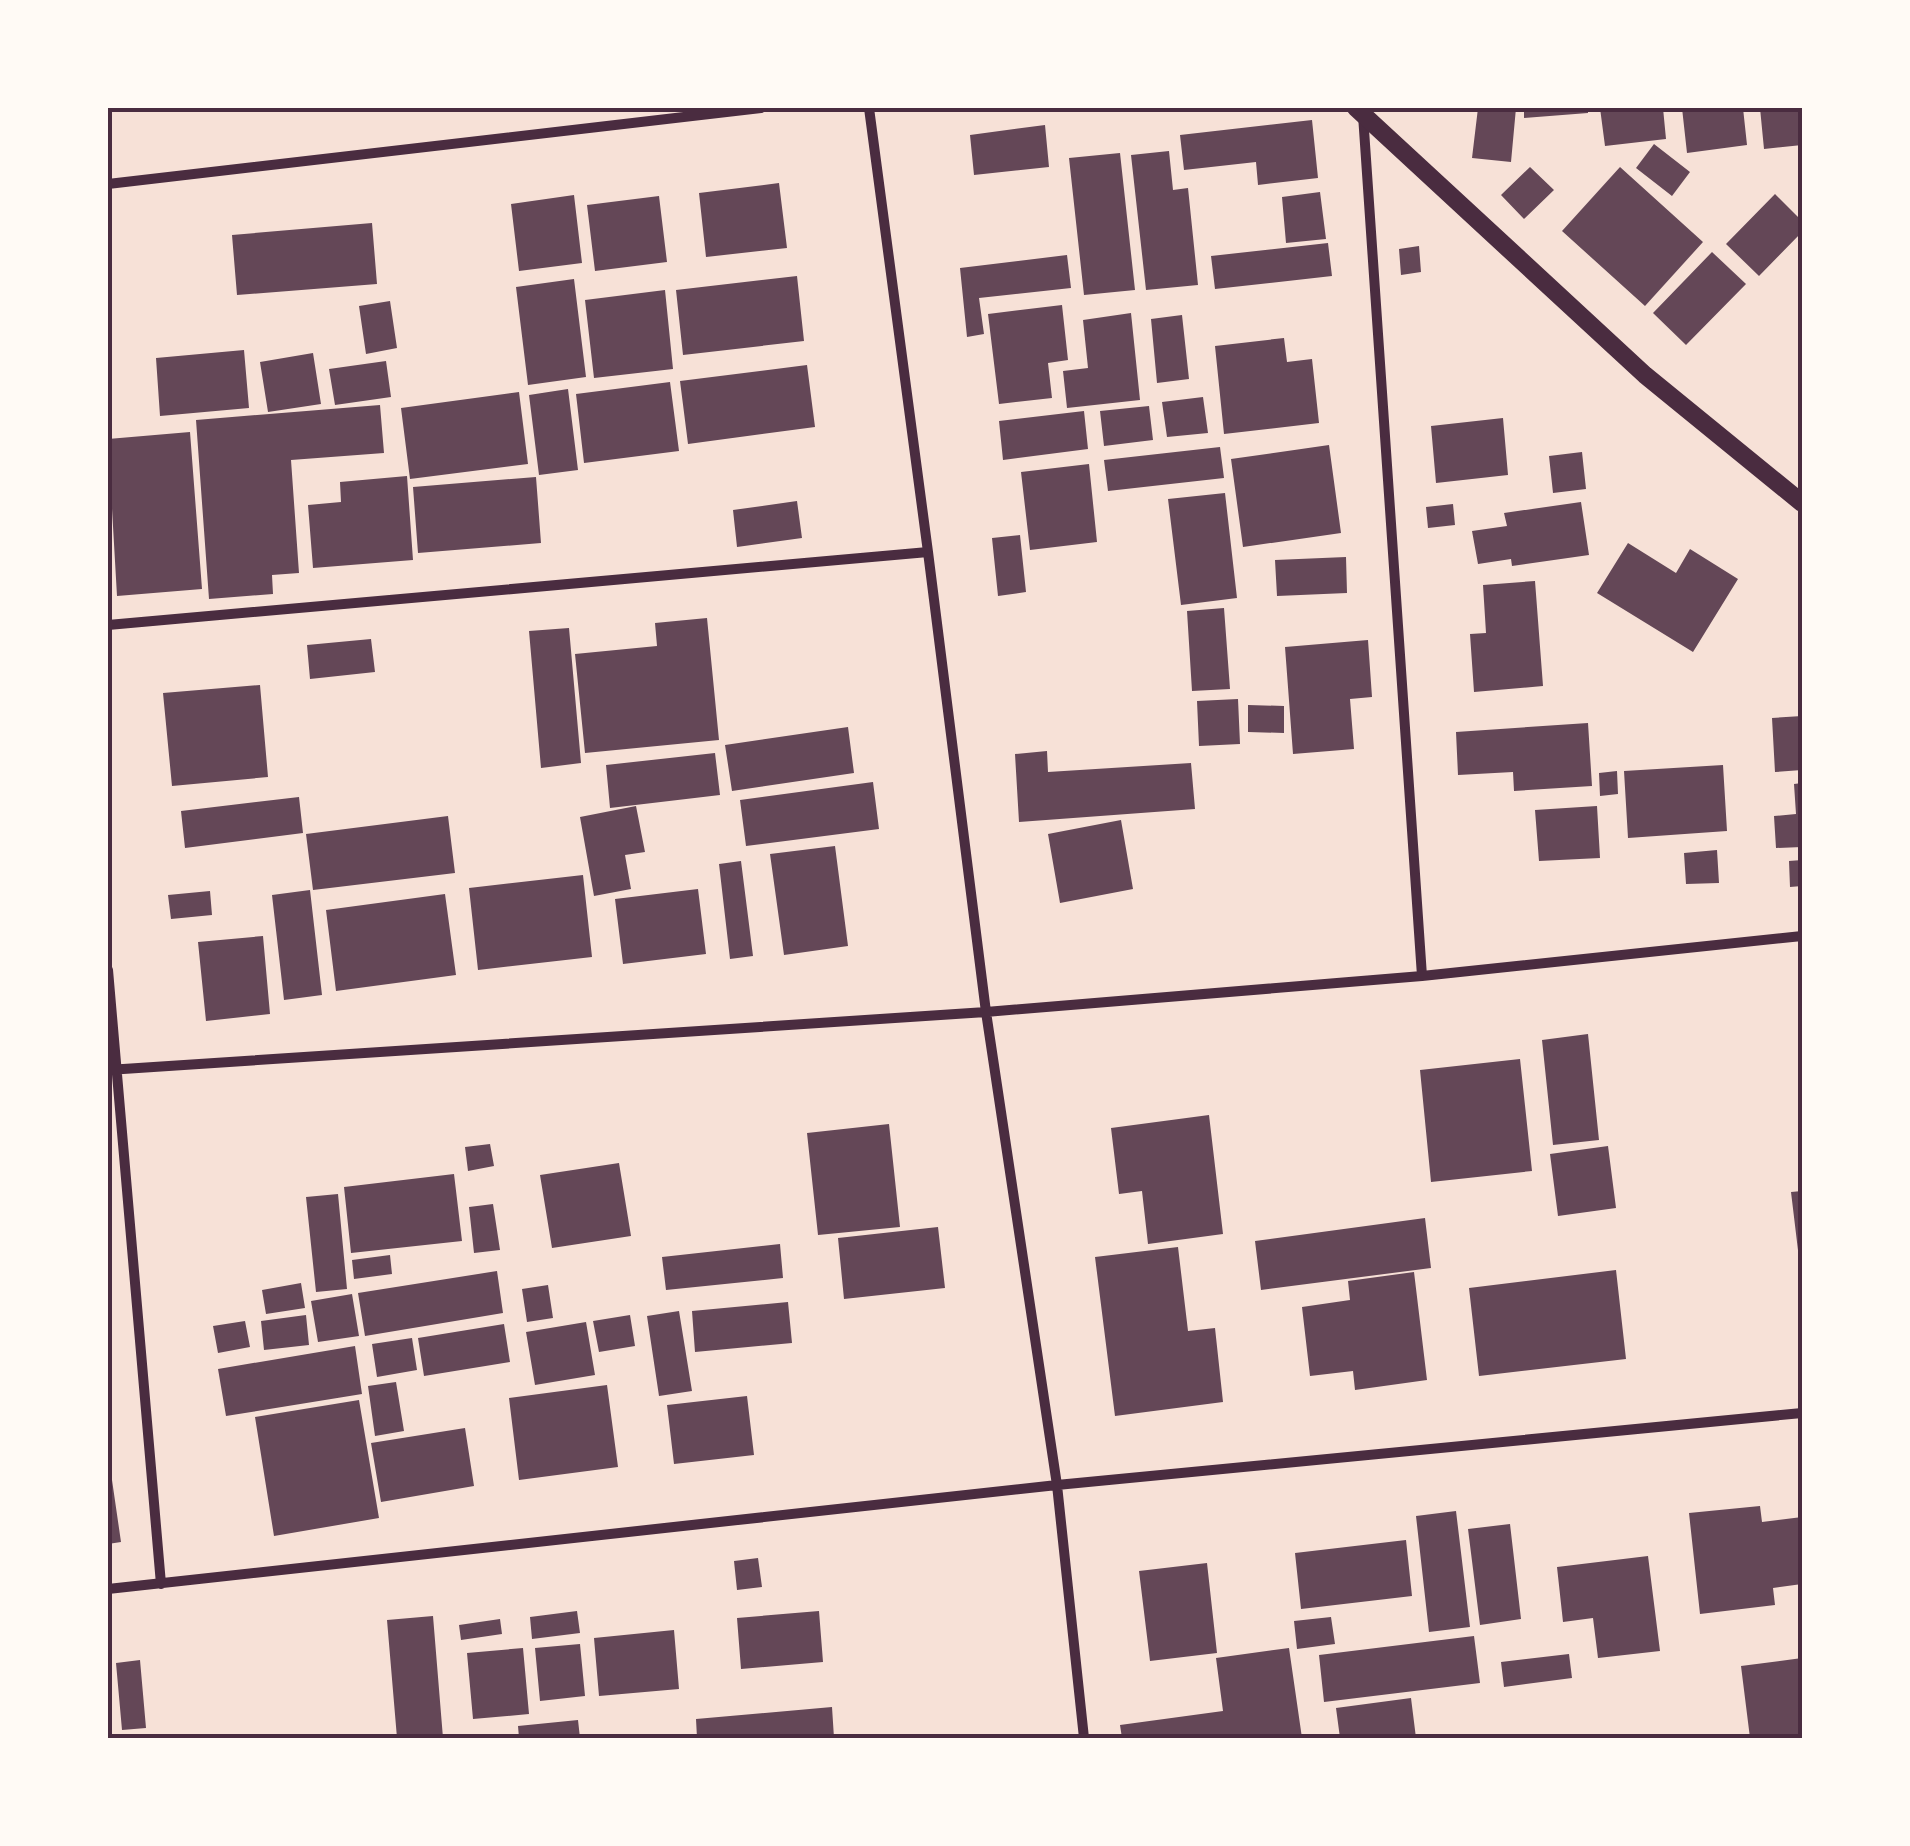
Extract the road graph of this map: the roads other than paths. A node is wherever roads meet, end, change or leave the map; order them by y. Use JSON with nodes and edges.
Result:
{"nodes":[{"id":1,"x":761,"y":108,"type":"edge"},
{"id":2,"x":869,"y":108,"type":"edge"},
{"id":3,"x":1360,"y":111,"type":"edge"},
{"id":4,"x":108,"y":184,"type":"edge"},
{"id":5,"x":1802,"y":503,"type":"edge"},
{"id":6,"x":928,"y":552,"type":"junction"},
{"id":7,"x":108,"y":626,"type":"edge"},
{"id":8,"x":1802,"y":936,"type":"edge"},
{"id":9,"x":108,"y":970,"type":"edge"},
{"id":10,"x":1422,"y":976,"type":"junction"},
{"id":11,"x":986,"y":1012,"type":"junction"},
{"id":12,"x":112,"y":1069,"type":"edge"},
{"id":13,"x":1802,"y":1413,"type":"edge"},
{"id":14,"x":1057,"y":1485,"type":"junction"},
{"id":15,"x":161,"y":1584,"type":"junction"},
{"id":16,"x":108,"y":1590,"type":"edge"},
{"id":17,"x":1084,"y":1738,"type":"edge"}],
"edges":[{"from":1,"to":4,"type":"street"},
{"from":2,"to":6,"type":"street"},
{"from":3,"to":5,"type":"street"},
{"from":3,"to":10,"type":"street"},
{"from":6,"to":7,"type":"street"},
{"from":6,"to":11,"type":"street"},
{"from":8,"to":10,"type":"street"},
{"from":9,"to":12,"type":"street"},
{"from":10,"to":11,"type":"street"},
{"from":11,"to":12,"type":"street"},
{"from":11,"to":14,"type":"street"},
{"from":12,"to":15,"type":"street"},
{"from":13,"to":14,"type":"street"},
{"from":14,"to":15,"type":"street"},
{"from":14,"to":17,"type":"street"},
{"from":15,"to":16,"type":"street"}]}
